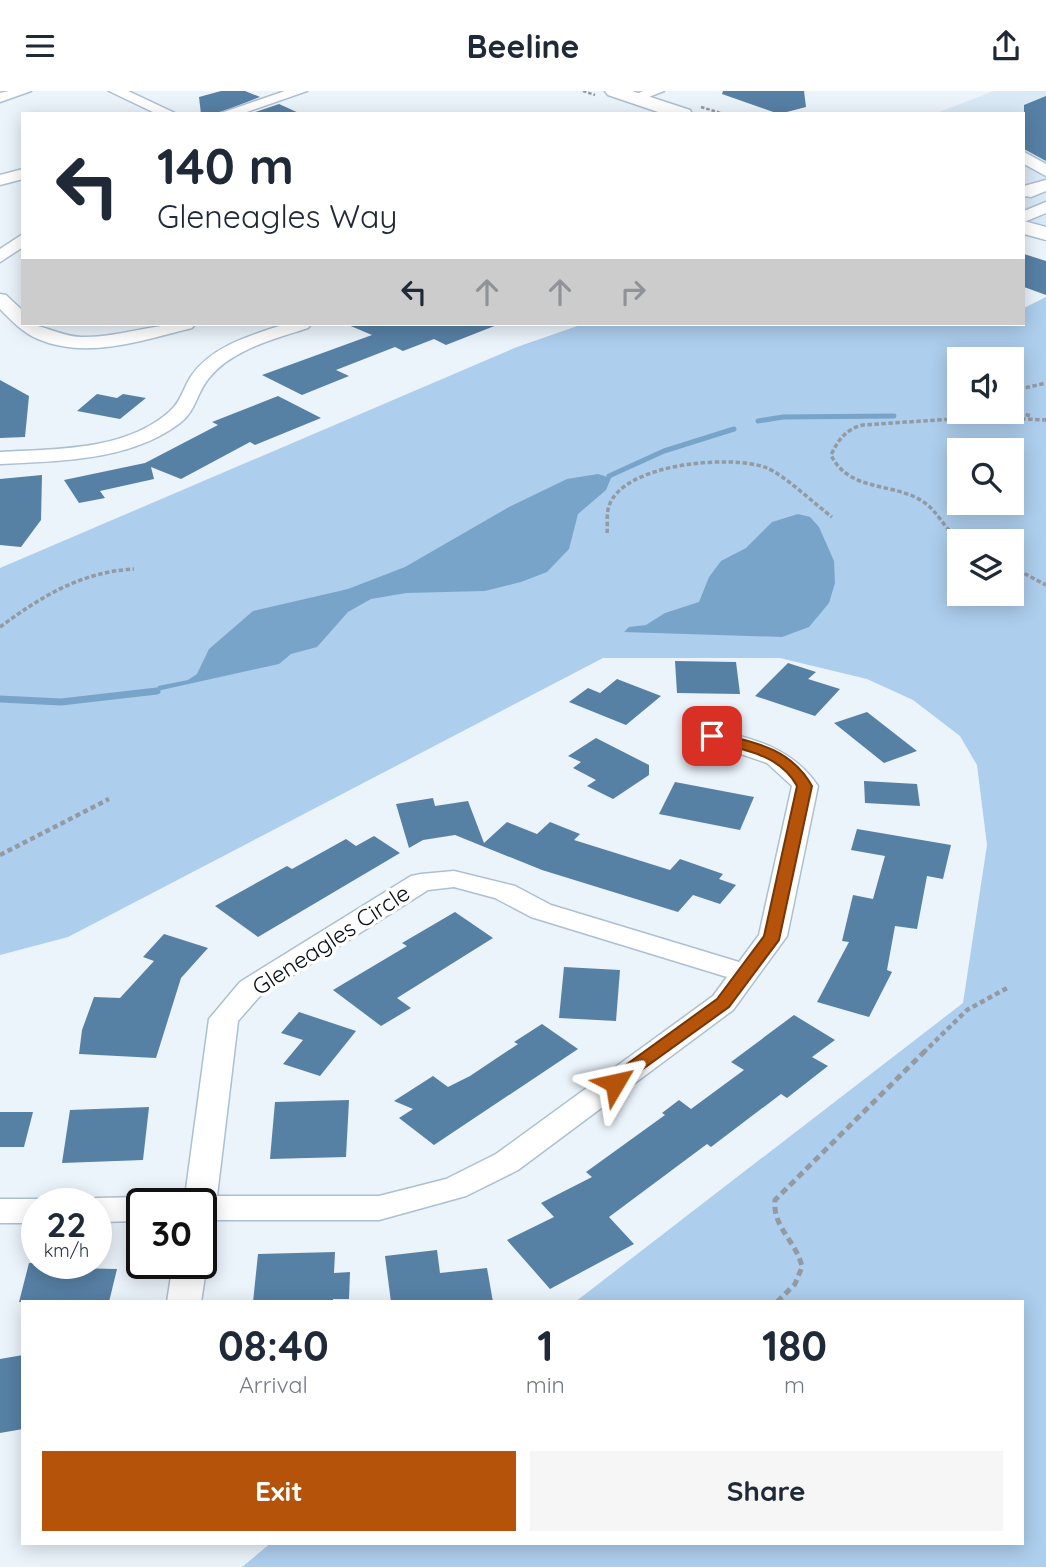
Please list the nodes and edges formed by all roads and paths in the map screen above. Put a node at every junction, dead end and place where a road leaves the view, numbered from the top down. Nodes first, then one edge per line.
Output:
1 (24, 91) edge
2 (116, 91) edge
3 (300, 91) edge
4 (614, 91) edge
5 (657, 91) edge
6 (0, 98) edge
7 (636, 98) junction
8 (165, 112) edge
9 (232, 112) edge
10 (676, 112) edge
11 (1025, 158) edge
12 (1046, 171) edge
13 (21, 174) edge
14 (1025, 176) edge
15 (0, 180) edge
16 (1046, 184) edge
17 (1025, 191) edge
18 (1046, 207) edge
19 (1025, 217) edge
20 (1025, 227) edge
21 (1046, 234) edge
22 (21, 241) edge
23 (0, 257) edge
24 (0, 299) edge
25 (21, 319) edge
26 (28, 326) edge
27 (177, 326) edge
28 (297, 326) edge
29 (1046, 383) edge
30 (1024, 388) edge
31 (1024, 415) edge
32 (1036, 419) junction
33 (1046, 420) edge
34 (0, 458) edge
35 (832, 517) dead end
36 (948, 529) edge
37 (607, 533) dead end
38 (134, 569) dead end
39 (1024, 573) edge
40 (1046, 585) edge
41 (0, 627) edge
42 (712, 736) dead end
43 (108, 799) dead end
44 (0, 855) edge
45 (745, 973) junction
46 (1009, 987) dead end
47 (202, 1188) edge
48 (217, 1206) edge
49 (0, 1211) edge
50 (21, 1211) edge
51 (188, 1279) edge
52 (184, 1300) edge
53 (779, 1300) edge

1 - 6 street
2 - 8 street
3 - 9 street
4 - 7 main road
5 - 7 street
7 - 10 main road
11 - 12 street
13 - 15 street
14 - 16 street
16 - 17 street
18 - 19 street
20 - 21 main road
22 - 23 street
24 - 25 street
26 - 27 street
28 - 34 street
29 - 30 path
31 - 32 path
32 - 33 path
32 - 36 path
35 - 37 path
38 - 41 path
39 - 40 path
42 - 45 street
43 - 44 path
45 - 47 street, Gleneagles Circle
45 - 48 street
46 - 53 path
49 - 50 street
51 - 52 street

